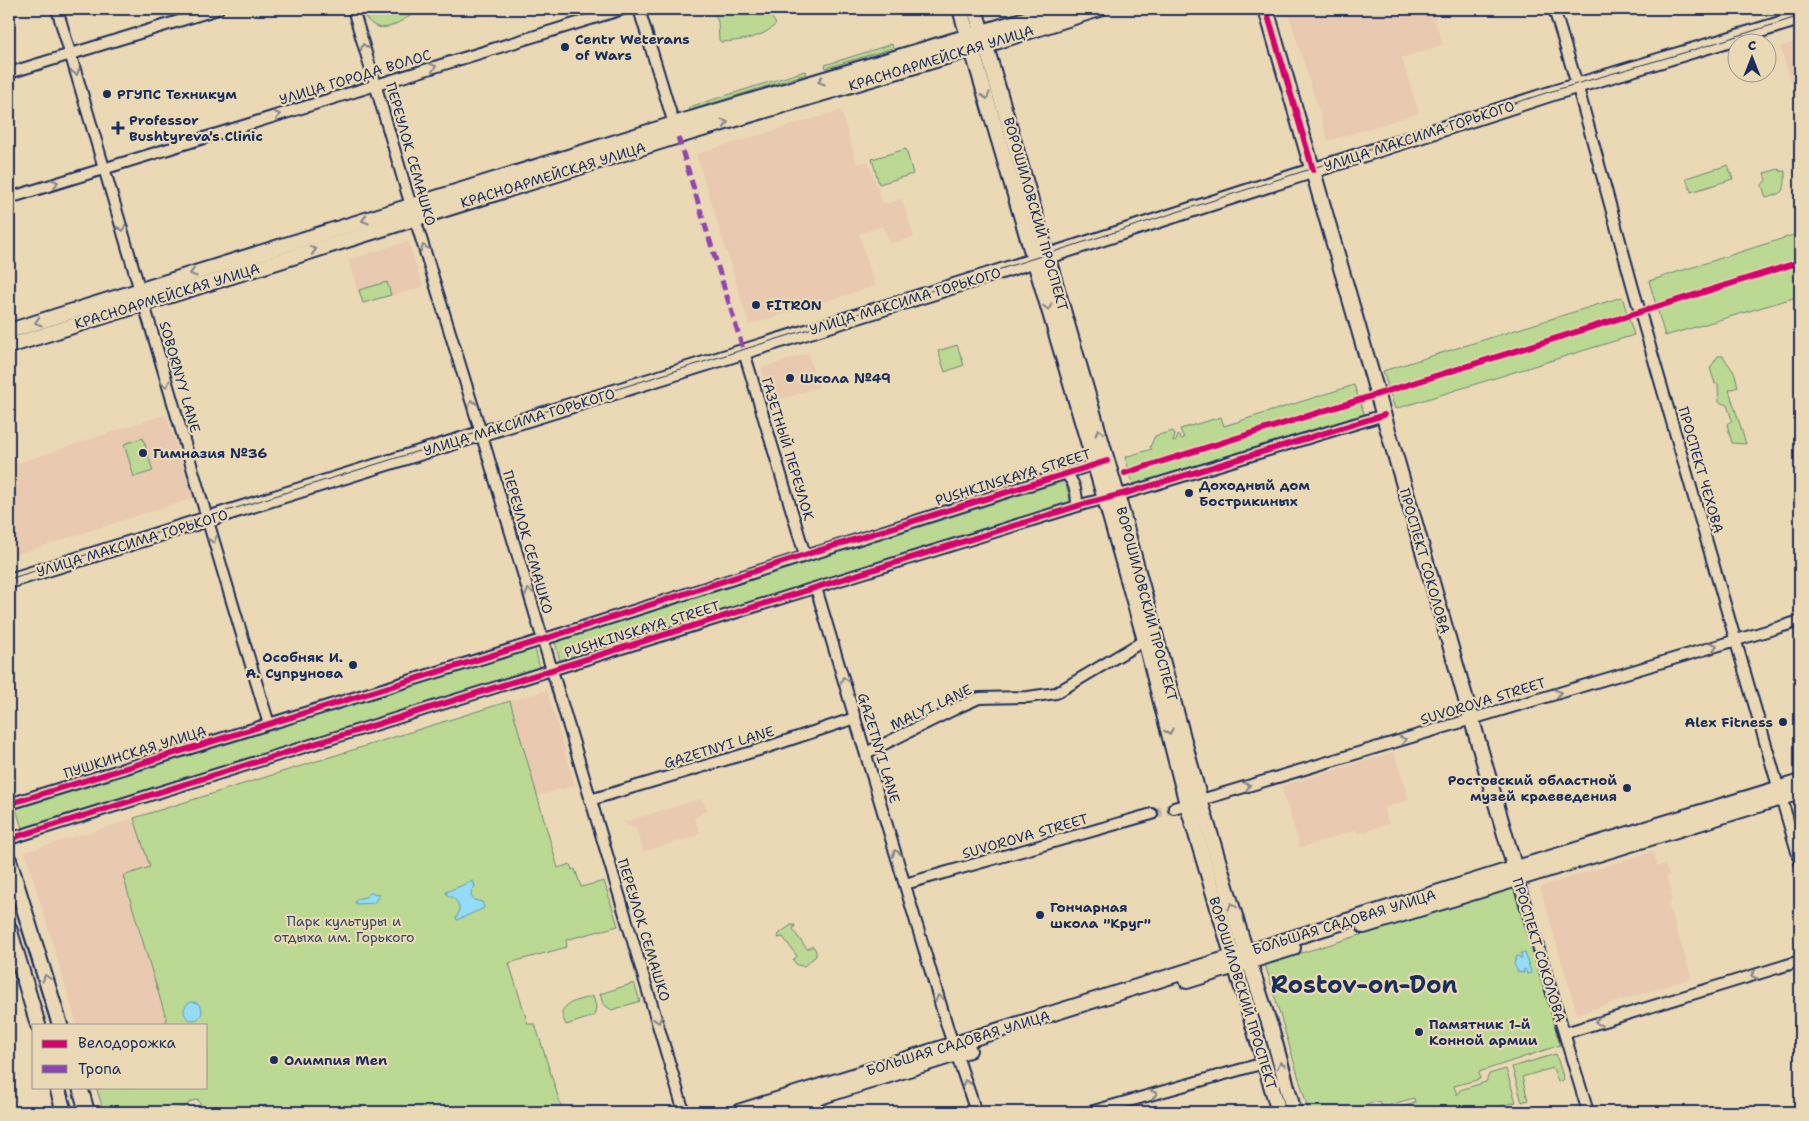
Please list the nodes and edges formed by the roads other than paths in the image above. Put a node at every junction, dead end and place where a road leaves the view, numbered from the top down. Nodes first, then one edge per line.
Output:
1 (57, 9) edge
2 (218, 9) edge
3 (353, 9) edge
4 (623, 9) edge
5 (639, 9) edge
6 (960, 9) edge
7 (974, 9) edge
8 (1059, 9) edge
9 (1099, 9) edge
10 (1266, 9) edge
11 (1554, 9) edge
12 (1800, 18) edge
13 (984, 39) junction
14 (970, 43) junction
15 (70, 54) junction
16 (9, 74) edge
17 (376, 85) junction
18 (1577, 86) junction
19 (674, 124) junction
20 (104, 168) junction
21 (1313, 170) junction
22 (9, 198) edge
23 (413, 212) junction
24 (1048, 256) junction
25 (1034, 261) junction
26 (142, 296) junction
27 (9, 331) edge
28 (9, 346) edge
29 (744, 352) junction
30 (1384, 416) junction
31 (482, 434) junction
32 (1101, 462) junction
33 (1065, 473) junction
34 (1111, 497) junction
35 (1077, 506) junction
36 (207, 519) junction
37 (805, 555) junction
38 (9, 581) edge
39 (816, 588) junction
40 (1800, 621) edge
41 (543, 639) junction
42 (1145, 640) junction
43 (1736, 640) junction
44 (552, 670) junction
45 (856, 718) junction
46 (1471, 719) junction
47 (269, 724) junction
48 (866, 753) junction
49 (1800, 782) edge
50 (1800, 792) edge
51 (1780, 793) junction
52 (590, 800) junction
53 (1194, 802) junction
54 (9, 804) edge
55 (1174, 808) tunnel mouth
56 (1152, 814) tunnel mouth
57 (9, 839) edge
58 (9, 860) edge
59 (1800, 862) edge
60 (1516, 873) junction
61 (905, 884) junction
62 (9, 928) edge
63 (1248, 957) junction
64 (1800, 961) edge
65 (1233, 962) junction
66 (38, 1024) edge
67 (60, 1024) edge
68 (1565, 1033) junction
69 (955, 1049) junction
70 (1264, 1063) junction
71 (57, 1088) edge
72 (80, 1088) edge
73 (64, 1112) edge
74 (87, 1112) edge
75 (684, 1112) edge
76 (738, 1112) edge
77 (772, 1112) edge
78 (976, 1112) edge
79 (1090, 1112) edge
80 (1279, 1112) edge
81 (1294, 1112) edge
82 (1588, 1112) edge

1 - 15 street, SOBORNYY LANE
2 - 15 street
17 -> 3 street, ПЕРЕУЛОК СЕМАШКО
17 -> 4 street, УЛИЦА ГОРОДА ВОЛОС
5 - 19 street
6 - 14 main road, ВОРОШИЛОВСКИЙ ПРОСПЕКТ
7 - 13 main road, ВОРОШИЛОВСКИЙ ПРОСПЕКТ
8 - 13 main road, КРАСНОАРМЕЙСКАЯ УЛИЦА
9 - 13 main road, КРАСНОАРМЕЙСКАЯ УЛИЦА
10 - 21 main road, ПРОСПЕКТ СОКОЛОВА
11 - 18 street, ПРОСПЕКТ ЧЕХОВА
12 - 18 main road, УЛИЦА МАКСИМА ГОРЬКОГО
13 - 14 main road, КРАСНОАРМЕЙСКАЯ УЛИЦА
13 - 24 main road, ВОРОШИЛОВСКИЙ ПРОСПЕКТ
14 -> 19 main road, КРАСНОАРМЕЙСКАЯ УЛИЦА
23 -> 14 main road, КРАСНОАРМЕЙСКАЯ УЛИЦА
14 -> 25 main road, ВОРОШИЛОВСКИЙ ПРОСПЕКТ
15 - 16 street
15 -> 20 street, SOBORNYY LANE
20 -> 17 street, УЛИЦА ГОРОДА ВОЛОС
17 - 23 street, ПЕРЕУЛОК СЕМАШКО
18 - 21 main road, УЛИЦА МАКСИМА ГОРЬКОГО
18 - 43 street, ПРОСПЕКТ ЧЕХОВА
19 - 23 main road, КРАСНОАРМЕЙСКАЯ УЛИЦА
22 -> 20 street, УЛИЦА ГОРОДА ВОЛОС
20 -> 26 street, SOBORNYY LANE
21 - 24 main road, УЛИЦА МАКСИМА ГОРЬКОГО
21 - 30 main road, ПРОСПЕКТ СОКОЛОВА
23 - 26 main road, КРАСНОАРМЕЙСКАЯ УЛИЦА
31 -> 23 street, ПЕРЕУЛОК СЕМАШКО
24 - 25 main road, УЛИЦА МАКСИМА ГОРЬКОГО
32 -> 24 main road, ВОРОШИЛОВСКИЙ ПРОСПЕКТ
25 - 29 main road, УЛИЦА МАКСИМА ГОРЬКОГО
25 -> 32 main road, ВОРОШИЛОВСКИЙ ПРОСПЕКТ
26 -> 27 main road, КРАСНОАРМЕЙСКАЯ УЛИЦА
26 - 28 main road, КРАСНОАРМЕЙСКАЯ УЛИЦА
26 -> 36 street, SOBORNYY LANE
29 - 31 main road, УЛИЦА МАКСИМА ГОРЬКОГО
29 - 37 street, ГАЗЕТНЫЙ ПЕРЕУЛОК
30 - 34 street
30 - 46 main road, ПРОСПЕКТ СОКОЛОВА
31 - 36 main road, УЛИЦА МАКСИМА ГОРЬКОГО
41 -> 31 street, ПЕРЕУЛОК СЕМАШКО
32 - 33 street, PUSHKINSKAYA STREET
32 - 34 main road, ВОРОШИЛОВСКИЙ ПРОСПЕКТ
33 - 35 street
33 - 37 street, PUSHKINSKAYA STREET
34 - 35 street, PUSHKINSKAYA STREET
34 - 42 main road, ВОРОШИЛОВСКИЙ ПРОСПЕКТ
34 - 53 main road, ВОРОШИЛОВСКИЙ ПРОСПЕКТ
35 - 39 street, PUSHKINSKAYA STREET
36 - 38 main road, УЛИЦА МАКСИМА ГОРЬКОГО
36 -> 47 street, SOBORNYY LANE
37 - 41 street, PUSHKINSKAYA STREET
39 - 44 street, PUSHKINSKAYA STREET
45 -> 39 street, GAZETNYI LANE
40 - 43 street, SUVOROVA STREET
41 - 44 street, ПЕРЕУЛОК СЕМАШКО
41 - 47 street, PUSHKINSKAYA STREET
42 - 48 street, MALYI LANE
42 -> 53 main road, ВОРОШИЛОВСКИЙ ПРОСПЕКТ
46 -> 43 street, SUVOROVA STREET
43 - 51 street, ПРОСПЕКТ ЧЕХОВА
44 - 52 street, ПЕРЕУЛОК СЕМАШКО
44 - 57 street, PUSHKINSKAYA STREET
45 - 48 street, GAZETNYI LANE
45 - 52 street, GAZETNYI LANE
53 -> 46 street, SUVOROVA STREET
46 - 60 main road, ПРОСПЕКТ СОКОЛОВА
47 - 54 street, ПУШКИНСКАЯ УЛИЦА
61 -> 48 street, GAZETNYI LANE
49 - 51 main road
50 - 51 main road
51 - 59 street, ПРОСПЕКТ ЧЕХОВА
51 - 60 main road, БОЛЬШАЯ САДОВАЯ УЛИЦА
52 -> 75 street, ПЕРЕУЛОК СЕМАШКО
53 - 55 street, SUVOROVA STREET
63 -> 53 main road, ВОРОШИЛОВСКИЙ ПРОСПЕКТ
53 - 65 main road, ВОРОШИЛОВСКИЙ ПРОСПЕКТ
56 - 61 street, SUVOROVA STREET
67 -> 58 main road
60 - 63 main road, БОЛЬШАЯ САДОВАЯ УЛИЦА
60 - 68 street, ПРОСПЕКТ СОКОЛОВА
69 -> 61 street
62 - 66 main road
63 - 65 main road, БОЛЬШАЯ САДОВАЯ УЛИЦА
81 -> 63 main road, ВОРОШИЛОВСКИЙ ПРОСПЕКТ
64 -> 68 street
65 - 69 main road, БОЛЬШАЯ САДОВАЯ УЛИЦА
65 - 70 main road, ВОРОШИЛОВСКИЙ ПРОСПЕКТ
68 - 82 street, ПРОСПЕКТ СОКОЛОВА
69 - 76 main road, БОЛЬШАЯ САДОВАЯ УЛИЦА
69 - 77 main road, БОЛЬШАЯ САДОВАЯ УЛИЦА
78 -> 69 street
79 -> 70 street
70 - 80 main road, ВОРОШИЛОВСКИЙ ПРОСПЕКТ
71 - 73 main road
72 - 74 main road

